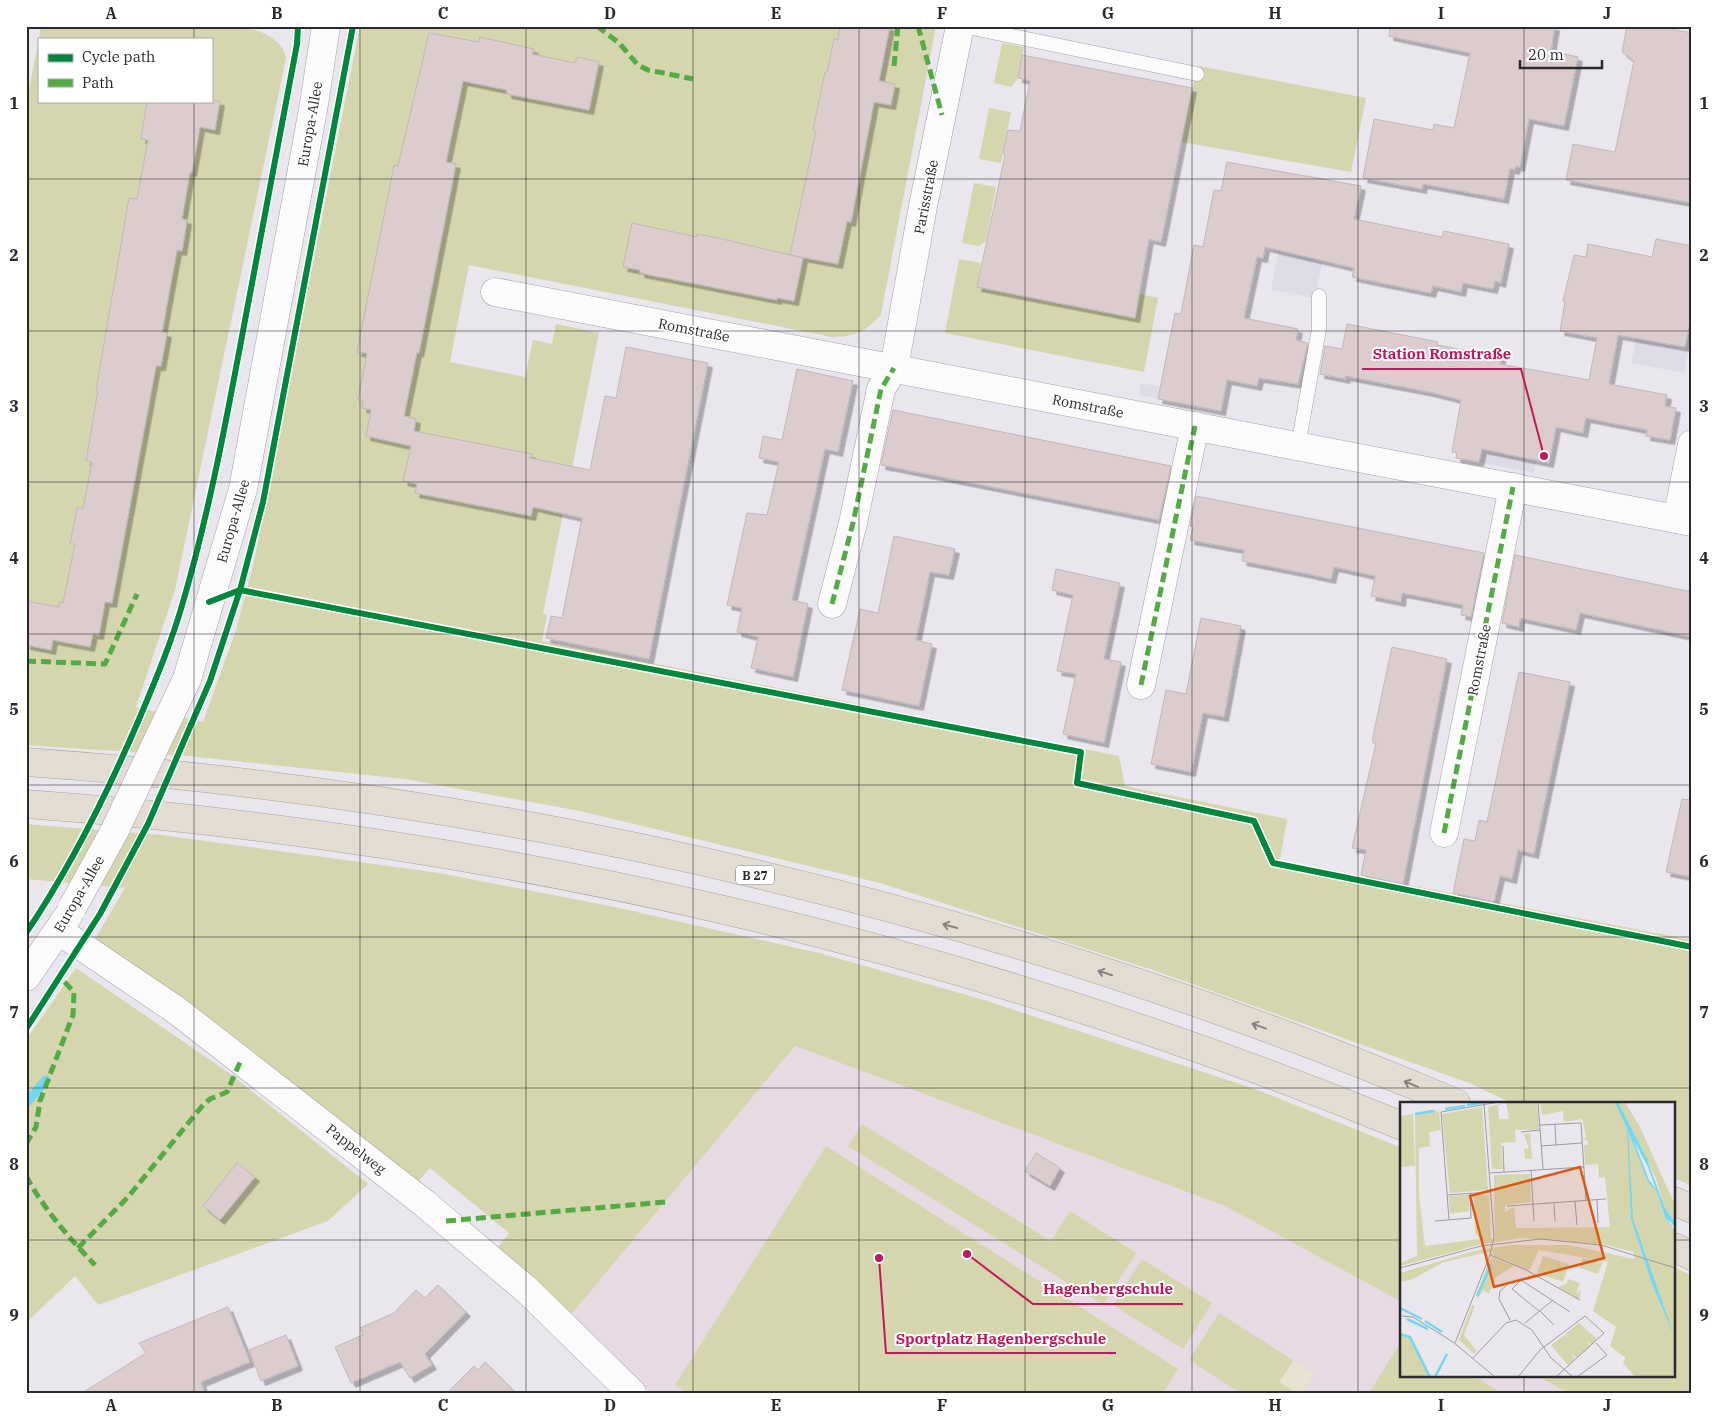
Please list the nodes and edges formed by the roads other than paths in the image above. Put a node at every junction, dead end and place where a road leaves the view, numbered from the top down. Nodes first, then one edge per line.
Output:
1 (326, 26) edge
2 (961, 26) edge
3 (1197, 74) dead end
4 (495, 292) dead end
5 (1319, 296) dead end
6 (894, 368) junction
7 (1195, 426) junction
8 (1692, 444) edge
9 (1298, 446) junction
10 (1513, 487) junction
11 (1685, 520) edge
12 (832, 604) dead end
13 (1141, 685) dead end
14 (26, 762) edge
15 (26, 804) edge
16 (1444, 833) dead end
17 (59, 932) junction
18 (26, 977) edge
19 (1453, 1102) edge
20 (1400, 1125) edge
21 (1676, 1201) edge
22 (1692, 1209) edge
23 (1676, 1249) edge
24 (1692, 1256) edge
25 (632, 1393) edge

1 - 17 street, Europa-Allee, bridge
2 - 3 lane
2 - 6 street, Parisstraße
4 - 6 street, Romstraße
5 - 9 lane
6 - 7 street, Romstraße
6 - 12 street
7 - 9 street, Romstraße
7 - 13 street
8 - 11 street
9 - 10 street, Romstraße
10 - 11 street, Romstraße
10 - 16 street, Romstraße
19 -> 14 highway, B 27
15 - 20 highway
17 - 18 street, Europa-Allee
17 - 25 street, Pappelweg
21 - 22 highway
23 - 24 highway

